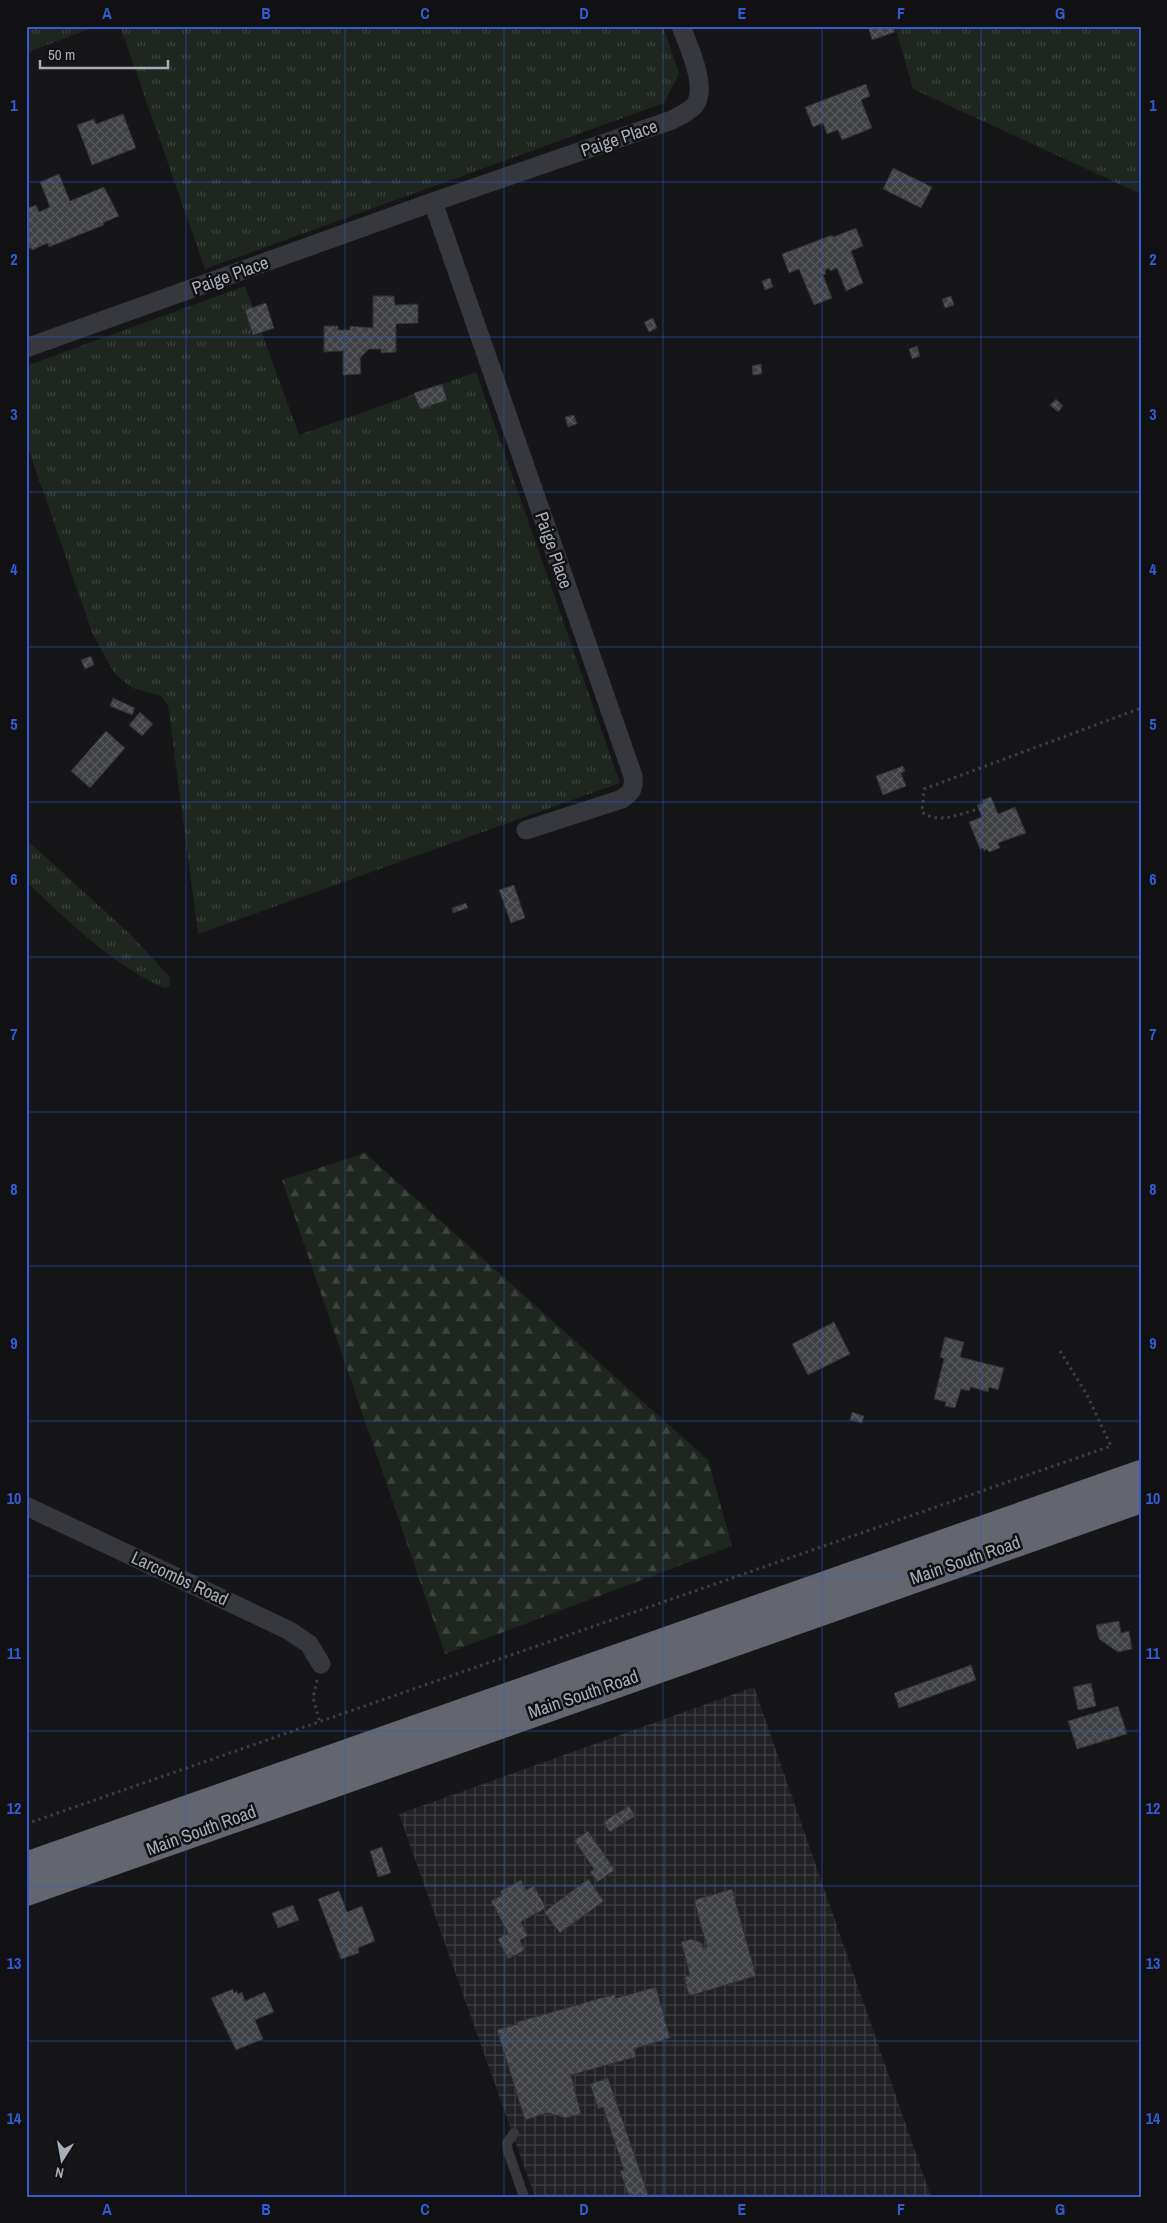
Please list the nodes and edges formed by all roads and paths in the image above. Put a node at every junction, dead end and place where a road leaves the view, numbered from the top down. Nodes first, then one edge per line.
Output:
1 (681, 26) edge
2 (434, 202) junction
3 (26, 348) edge
4 (1141, 708) edge
5 (975, 810) dead end
6 (526, 830) dead end
7 (1060, 1350) dead end
8 (1141, 1474) edge
9 (1141, 1499) edge
10 (26, 1506) edge
11 (320, 1664) joint
12 (320, 1723) junction
13 (26, 1824) edge
14 (26, 1866) edge
15 (26, 1892) edge
16 (514, 2133) dead end
17 (524, 2197) edge

1 - 2 street, Paige Place
2 - 3 street, Paige Place
2 - 6 street, Paige Place
4 - 5 path
7 - 12 path
8 - 14 highway, Main South Road
9 - 15 highway, Main South Road
10 - 11 street, Larcombs Road
11 - 12 path
12 - 13 path
16 - 17 lane

